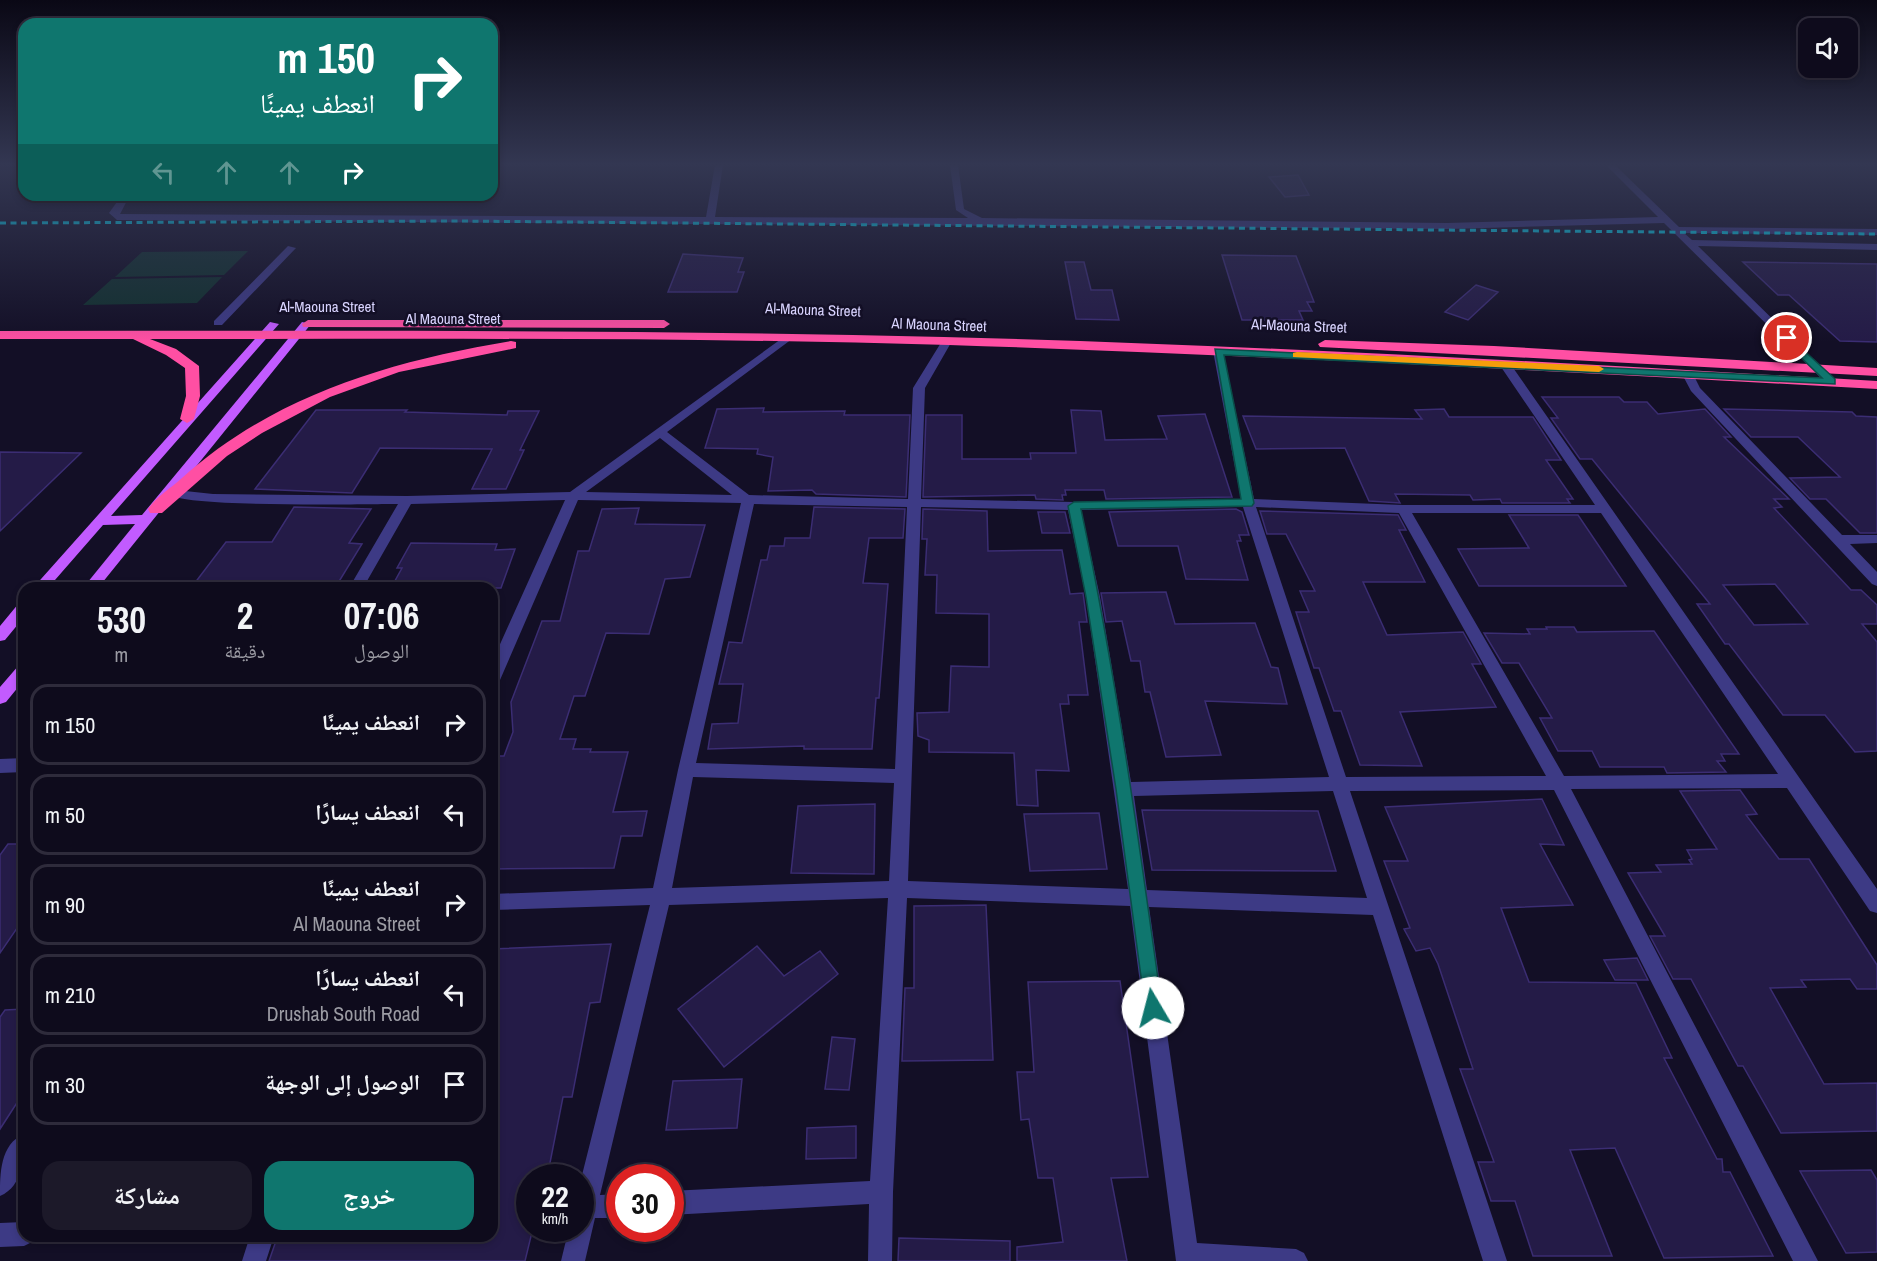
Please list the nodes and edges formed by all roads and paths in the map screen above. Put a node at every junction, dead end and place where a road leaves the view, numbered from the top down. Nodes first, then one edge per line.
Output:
1 (1246, 224) edge
2 (1493, 224) edge
3 (1669, 224) edge
4 (1676, 230) junction
5 (1877, 232) edge
6 (1690, 243) junction
7 (1877, 247) edge
8 (291, 248) dead end
9 (0, 323) edge
10 (218, 323) junction
11 (274, 324) junction
12 (306, 324) junction
13 (0, 335) edge
14 (126, 335) junction
15 (573, 335) junction
16 (262, 336) junction
17 (296, 336) junction
18 (788, 337) junction
19 (947, 341) junction
20 (1218, 351) junction
21 (1505, 364) junction
22 (1819, 368) junction
23 (1877, 372) edge
24 (1688, 374) junction
25 (1831, 382) junction
26 (1877, 385) edge
27 (187, 419) junction
28 (660, 432) junction
29 (176, 494) junction
30 (573, 496) junction
31 (407, 500) junction
32 (748, 501) junction
33 (913, 502) junction
34 (1248, 503) junction
35 (1074, 506) junction
36 (1404, 509) junction
37 (1607, 509) junction
38 (152, 514) junction
39 (98, 521) junction
40 (1877, 539) edge
41 (1838, 540) junction
42 (1877, 581) edge
43 (45, 582) edge
44 (95, 582) edge
45 (359, 582) edge
46 (18, 614) edge
47 (0, 636) edge
48 (498, 666) edge
49 (18, 676) edge
50 (0, 698) edge
51 (18, 765) edge
52 (0, 766) edge
53 (686, 770) junction
54 (902, 776) junction
55 (1792, 781) junction
56 (1559, 783) junction
57 (1340, 784) junction
58 (1124, 789) junction
59 (898, 890) junction
60 (1137, 896) junction
61 (661, 897) junction
62 (498, 902) edge
63 (1877, 905) edge
64 (1381, 907) junction
65 (18, 1155) edge
66 (594, 1182) edge
67 (0, 1185) edge
68 (881, 1192) junction
69 (684, 1202) edge
70 (18, 1234) edge
71 (0, 1235) edge
72 (260, 1242) edge
73 (578, 1242) edge
74 (1188, 1258) edge
75 (254, 1261) edge
76 (573, 1261) edge
77 (880, 1261) edge
78 (1296, 1261) edge
79 (1495, 1261) edge
80 (1806, 1261) edge

1 - 2 street
3 - 4 street
4 - 5 street
4 - 6 street
6 - 7 street
6 - 22 street
8 - 10 street
9 - 10 highway, Al-Maouna Street
10 - 11 highway, Al-Maouna Street
11 - 12 highway, Al-Maouna Street
11 - 16 main road
12 - 17 main road
12 - 22 highway, Al-Maouna Street
13 - 14 highway, Al Maouna Street
14 - 16 highway, Al Maouna Street
14 - 27 highway
15 - 17 highway, Al Maouna Street
15 - 18 highway, Al Maouna Street
15 - 29 highway
16 - 17 highway, Al Maouna Street
16 - 27 main road
17 - 38 main road
18 - 19 highway, Al Maouna Street
18 - 28 street
19 - 20 highway, Al Maouna Street
19 - 33 street
20 - 21 highway, Al Maouna Street
20 - 34 street
21 - 24 highway, Al Maouna Street
21 - 37 street
22 - 23 highway, Al-Maouna Street
22 - 25 street
24 - 25 highway, Al Maouna Street
24 - 41 street
25 - 26 highway, Al Maouna Street
27 - 39 main road
28 - 30 street
28 - 32 street
29 - 31 street
29 - 38 highway
30 - 31 street
30 - 32 street
30 - 48 street
31 - 45 street
32 - 33 street
32 - 53 street
33 - 35 street
33 - 54 street
34 - 35 street
34 - 36 street
34 - 57 street
35 - 58 street
36 - 37 street
36 - 56 street
37 - 55 street
38 - 39 main road
38 - 44 main road
39 - 43 main road
40 - 41 street
41 - 42 street
46 - 47 main road
49 - 50 main road
51 - 52 street
53 - 54 street
53 - 61 street
54 - 59 street
55 - 56 street
55 - 63 street
56 - 57 street
56 - 80 street
57 - 58 street
57 - 64 street
58 - 60 street
59 - 60 street
59 - 61 street
59 - 68 street
60 - 64 street
60 - 74 street
61 - 62 street
61 - 66 street
64 - 79 street
65 - 67 street
68 - 69 street
68 - 77 street
70 - 71 street
72 - 75 street
73 - 76 street
74 - 78 street

